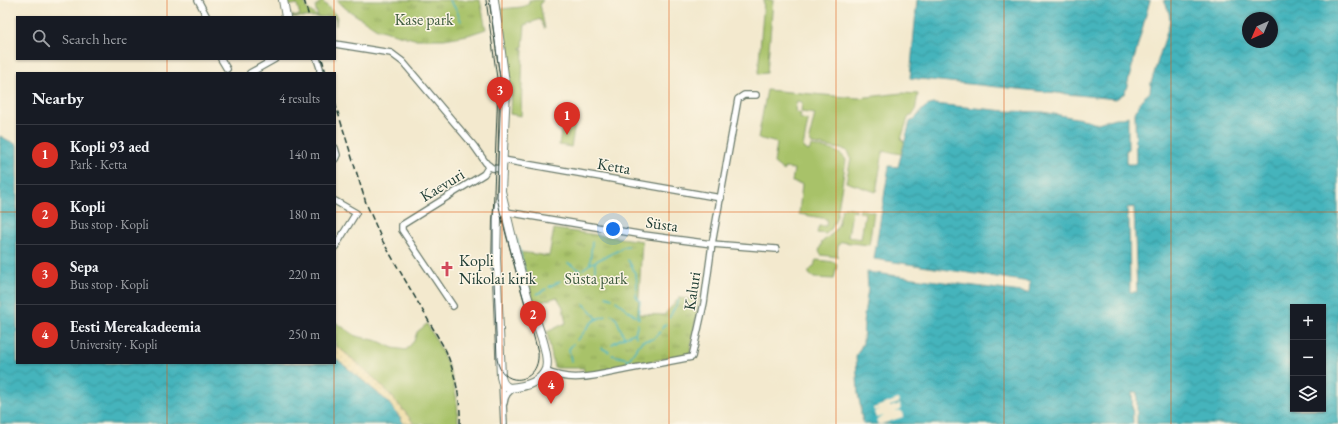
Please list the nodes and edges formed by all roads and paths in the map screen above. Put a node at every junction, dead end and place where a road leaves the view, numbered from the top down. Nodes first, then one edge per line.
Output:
1 (198, 0) edge
2 (283, 0) edge
3 (494, 0) edge
4 (206, 16) edge
5 (286, 16) edge
6 (336, 44) edge
7 (222, 60) edge
8 (273, 60) edge
9 (317, 60) edge
10 (227, 70) dead end
11 (252, 72) edge
12 (320, 72) edge
13 (756, 95) dead end
14 (502, 160) junction
15 (490, 166) junction
16 (502, 168) junction
17 (721, 198) junction
18 (336, 202) edge
19 (502, 211) junction
20 (712, 244) junction
21 (336, 246) edge
22 (776, 249) dead end
23 (453, 306) dead end
24 (545, 371) junction
25 (502, 382) junction
26 (514, 388) junction
27 (503, 413) junction
28 (504, 424) edge

1 - 4 street
2 - 5 street
3 - 14 street
6 - 15 street
7 - 10 street
8 - 11 street
9 - 12 street
13 - 17 street, Kaluri
14 - 16 street
14 - 17 street, Ketta
15 - 16 street
15 - 23 street, Kaevuri
16 - 19 street
17 - 20 street, Kaluri
18 - 21 street
19 - 20 street, Süsta
19 - 24 street
19 - 25 street
20 - 22 street, Süsta
20 - 24 street, Kaluri
24 - 26 street
25 - 26 street
25 - 27 street
26 - 27 street
27 - 28 street

